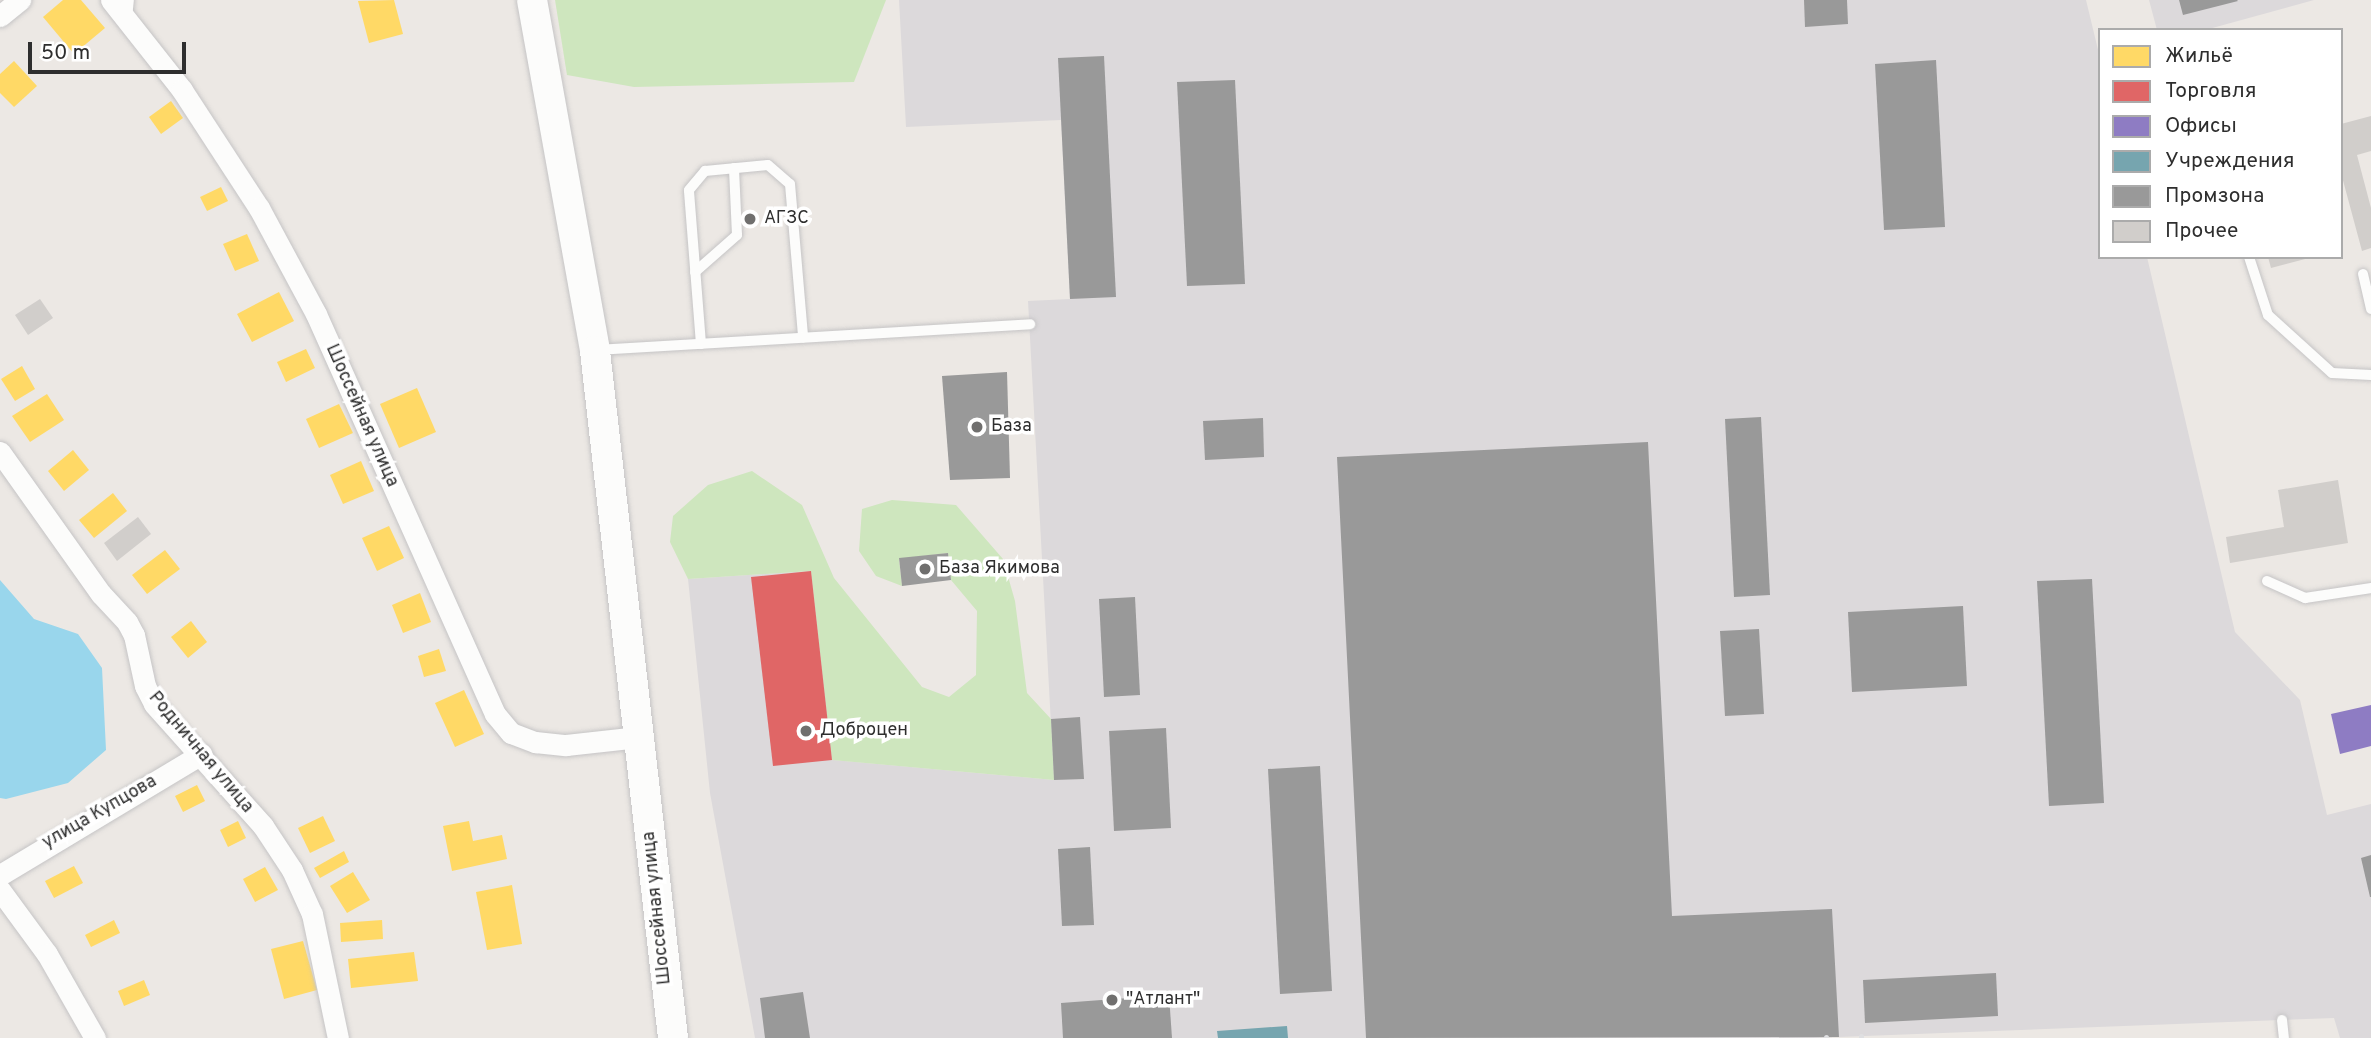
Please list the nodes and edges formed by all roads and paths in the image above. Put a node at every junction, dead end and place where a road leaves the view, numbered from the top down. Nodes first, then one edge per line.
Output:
1 (20, 0) edge
2 (111, 0) edge
3 (532, 0) edge
4 (128, 9) edge
5 (0, 16) edge
6 (734, 168) junction
7 (2250, 259) edge
8 (695, 272) junction
9 (2363, 274) dead end
10 (2371, 309) edge
11 (1030, 324) dead end
12 (803, 337) junction
13 (701, 344) junction
14 (595, 351) junction
15 (2371, 374) edge
16 (0, 452) edge
17 (2267, 581) dead end
18 (2371, 588) edge
19 (639, 737) junction
20 (201, 754) junction
21 (0, 876) edge
22 (0, 890) edge
23 (2282, 1020) dead end
24 (95, 1038) edge
25 (338, 1038) edge
26 (673, 1038) edge
27 (2284, 1038) edge

1 - 5 street
2 - 4 street, Шоссейная улица
3 - 14 street, Шоссейная улица
4 - 19 street, Шоссейная улица
6 - 8 lane
6 - 8 lane
6 - 12 lane
7 - 15 lane
8 - 13 lane
9 - 10 lane
11 - 12 lane
12 - 13 lane
13 - 14 lane
14 - 19 street, Шоссейная улица
16 - 20 street, Родничная улица
17 - 18 lane
19 - 26 street, Шоссейная улица
20 - 21 street, улица Купцова
20 - 25 street, Родничная улица
22 - 24 street
23 - 27 lane

